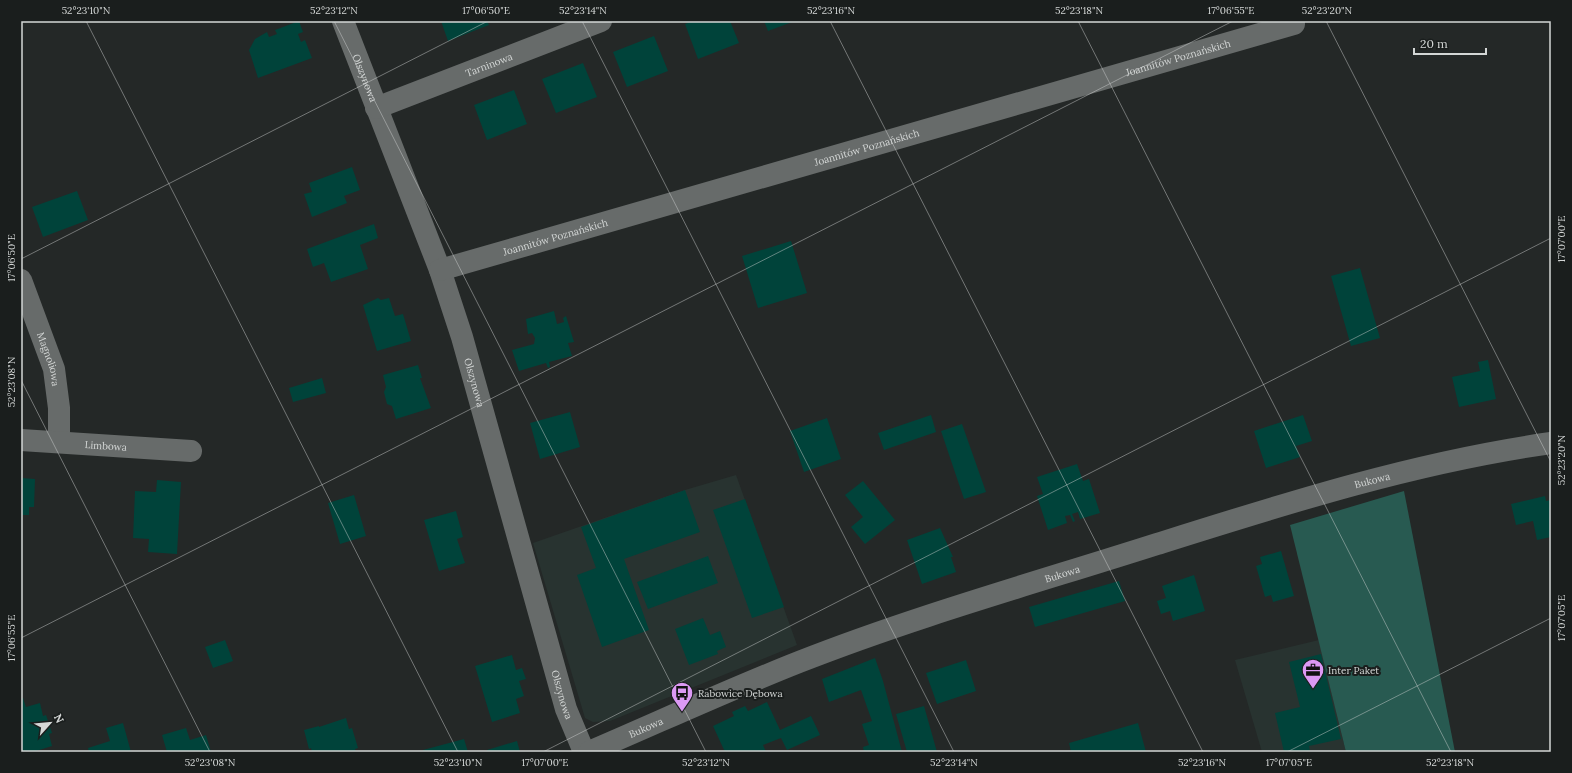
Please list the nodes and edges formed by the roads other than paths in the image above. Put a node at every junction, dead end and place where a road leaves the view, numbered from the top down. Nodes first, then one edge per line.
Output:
1 (343, 21) edge
2 (601, 21) edge
3 (1293, 23) edge
4 (376, 108) junction
5 (440, 270) junction
6 (21, 280) edge
7 (21, 440) edge
8 (59, 442) junction
9 (1551, 443) edge
10 (191, 451) dead end
11 (584, 752) edge
12 (588, 752) edge

1 - 4 street, Olszynowa
2 - 4 street, Tarninowa
3 - 5 street, Joannitów Poznańskich
4 - 5 street, Olszynowa
5 - 11 street, Olszynowa
6 - 8 street, Magnoliowa
7 - 8 street, Limbowa
8 - 10 street, Limbowa
9 - 12 street, Bukowa

